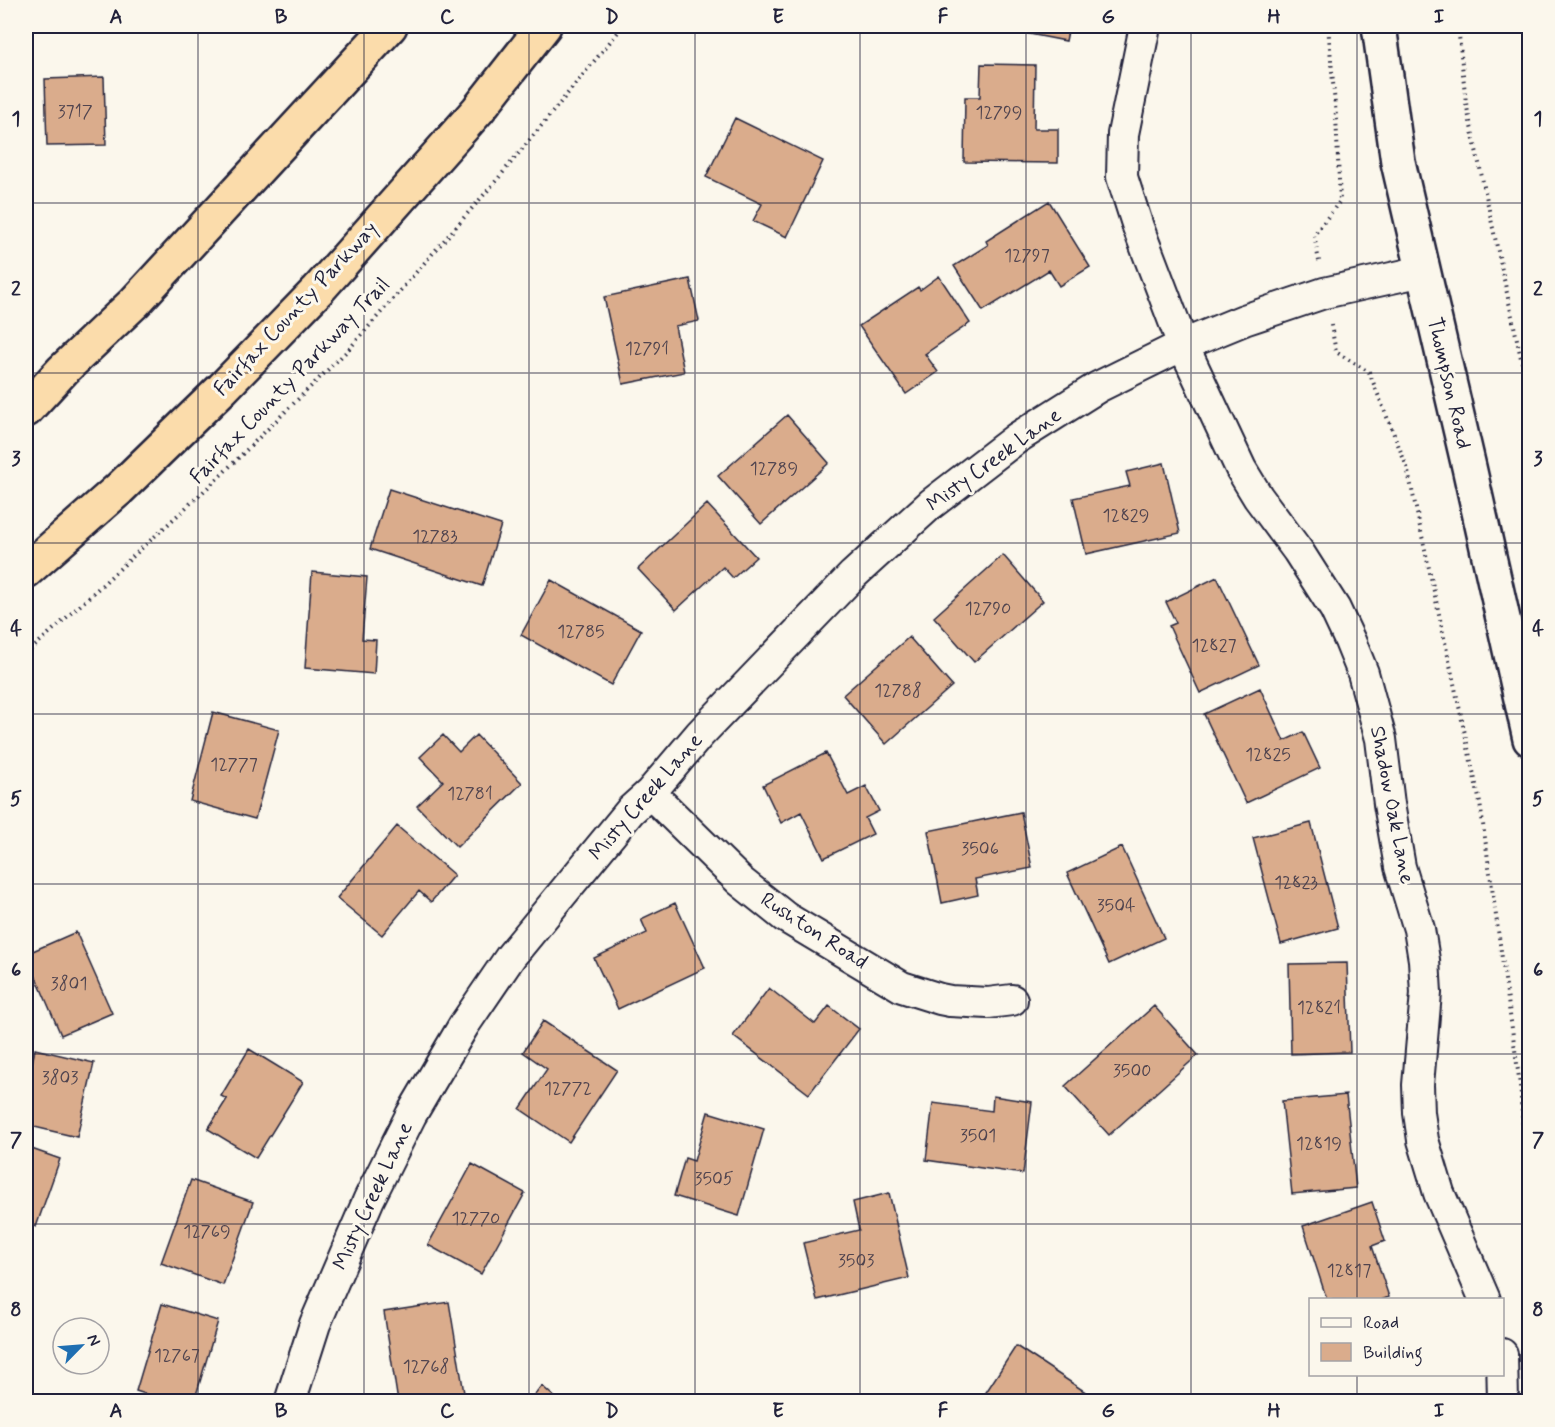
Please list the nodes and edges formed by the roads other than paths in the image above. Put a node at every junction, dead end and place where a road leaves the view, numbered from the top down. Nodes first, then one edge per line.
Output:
1 (390, 26) edge
2 (544, 26) edge
3 (1145, 26) edge
4 (1379, 26) edge
5 (1423, 271) junction
6 (1183, 345) junction
7 (26, 410) edge
8 (26, 572) edge
9 (1530, 739) edge
10 (650, 793) junction
11 (1012, 1000) dead end
12 (1485, 1298) edge
13 (1503, 1376) edge
14 (290, 1401) edge
15 (1503, 1401) edge

1 - 7 highway
2 - 8 highway, Fairfax County Parkway
3 - 6 street
4 - 5 street, Thompson Road
5 - 6 street, Misty Creek Lane
5 - 9 street, Thompson Road
6 - 10 street, Misty Creek Lane
6 - 12 street, Shadow Oak Lane
10 - 11 street, Rushton Road
10 - 14 street, Misty Creek Lane
13 - 15 street

